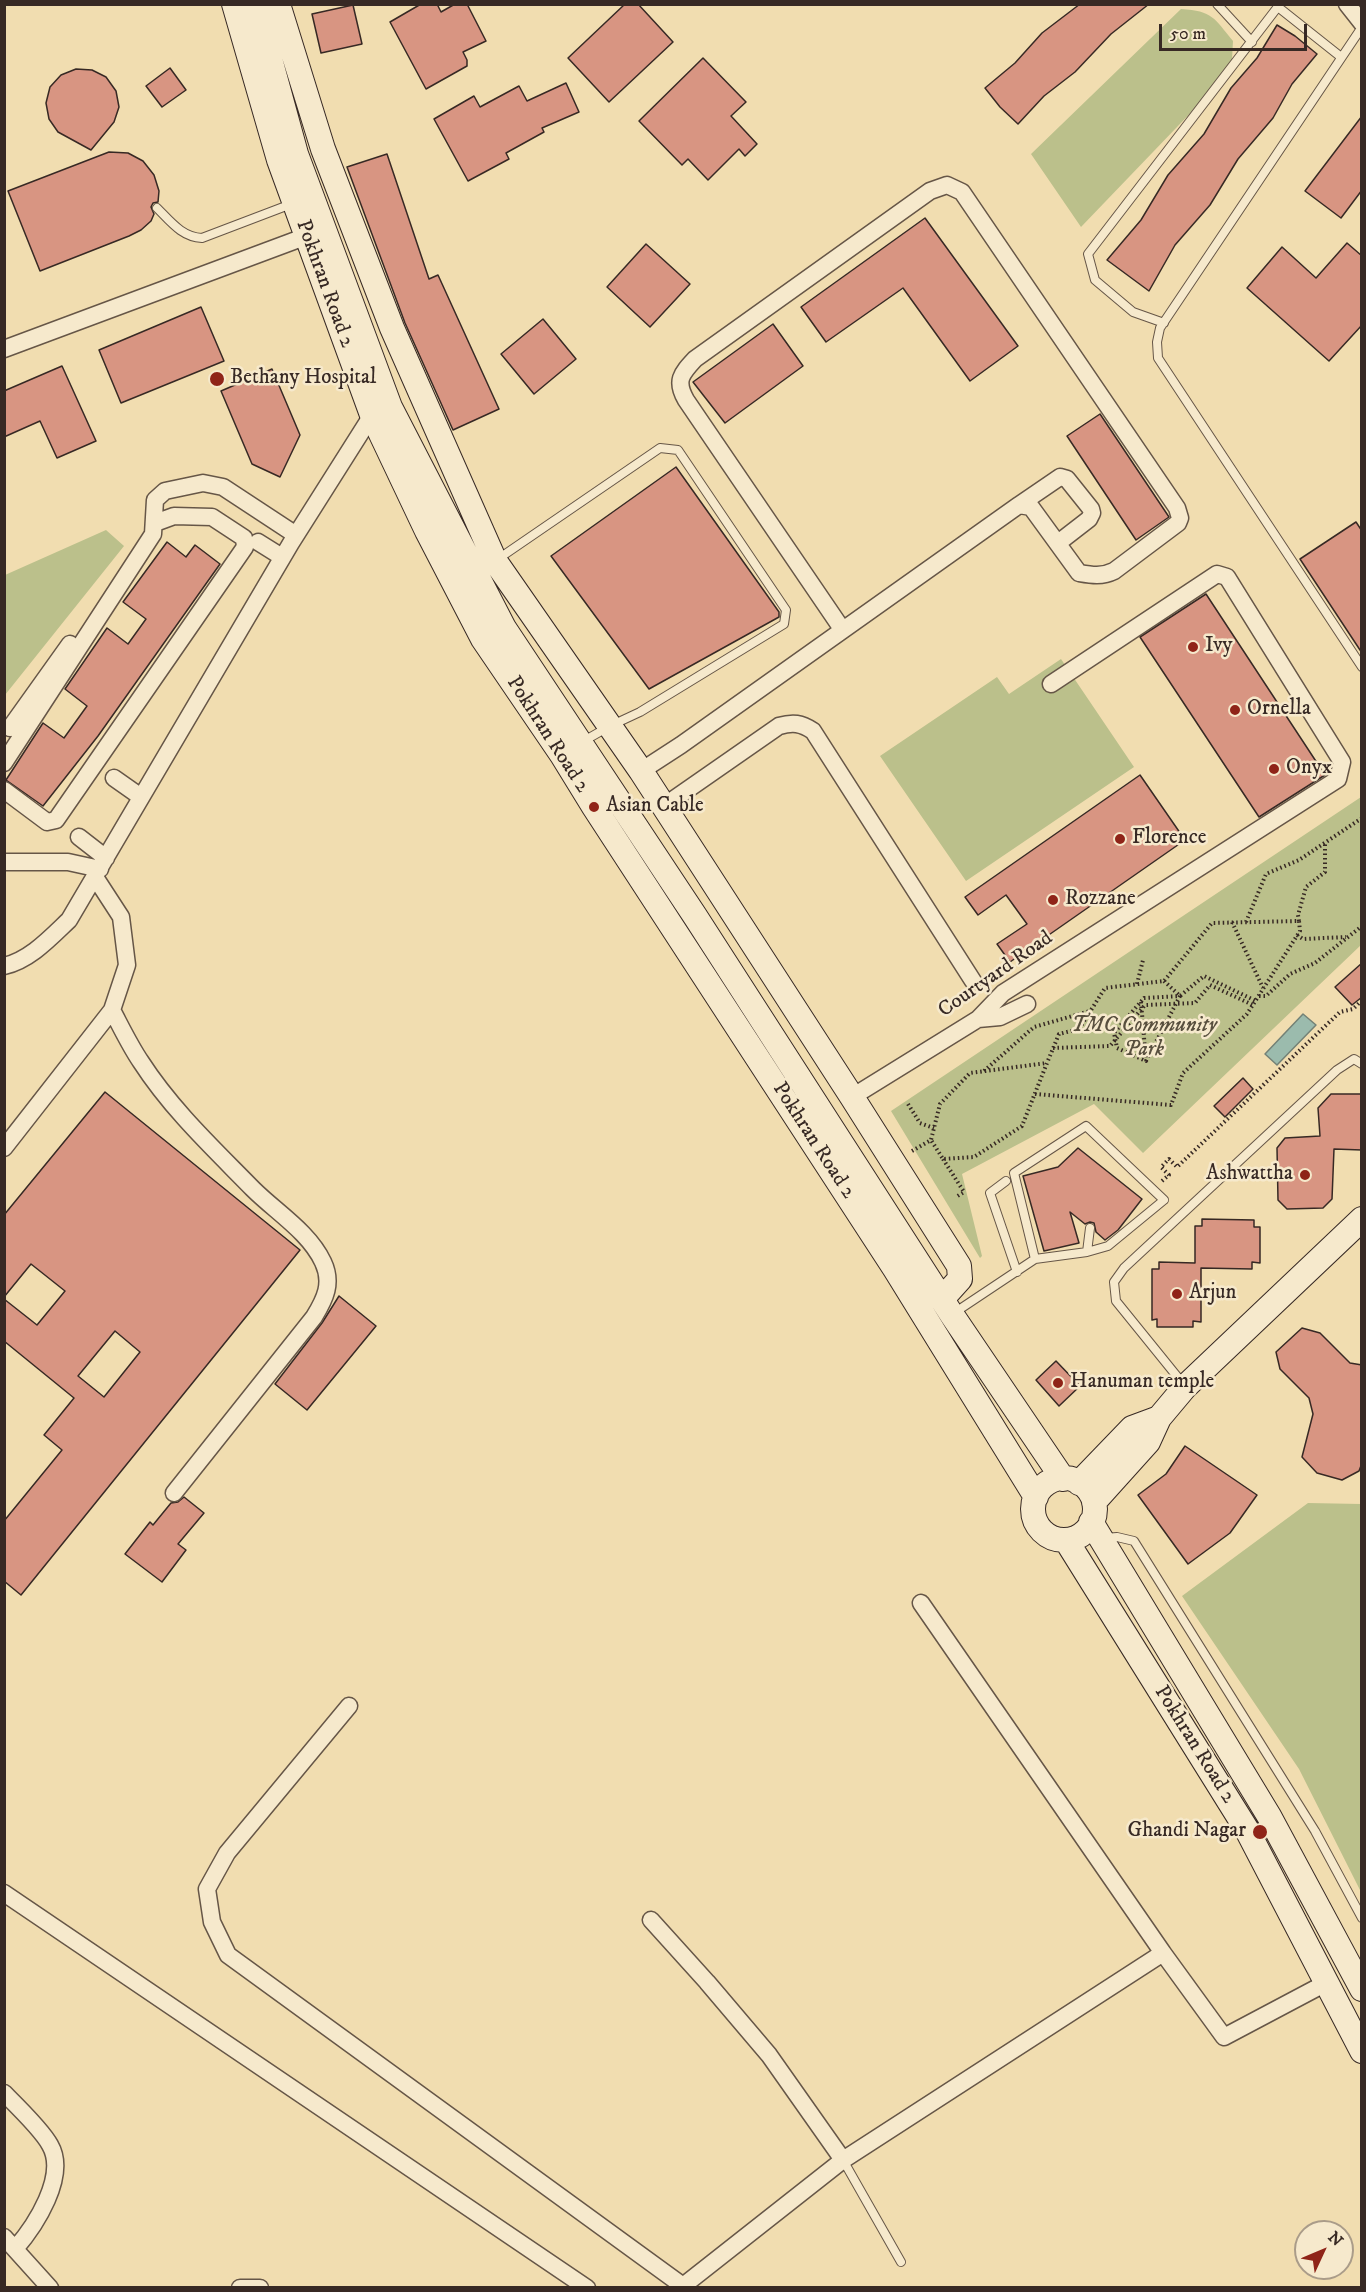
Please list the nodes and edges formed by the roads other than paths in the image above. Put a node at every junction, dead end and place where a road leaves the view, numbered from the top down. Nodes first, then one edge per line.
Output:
1 (234, 4) edge
2 (255, 4) edge
3 (278, 4) edge
4 (1217, 4) edge
5 (1347, 4) edge
6 (1279, 6) edge
7 (1362, 25) edge
8 (1252, 42) junction
9 (1341, 57) junction
10 (295, 203) junction
11 (157, 208) dead end
12 (306, 236) junction
13 (1164, 323) junction
14 (4, 350) edge
15 (381, 411) junction
16 (1019, 505) junction
17 (155, 523) junction
18 (258, 542) dead end
19 (1058, 543) junction
20 (290, 545) junction
21 (495, 561) junction
22 (842, 629) junction
23 (1362, 667) edge
24 (1051, 684) dead end
25 (610, 726) junction
26 (10, 738) edge
27 (571, 749) junction
28 (4, 763) edge
29 (641, 771) junction
30 (114, 778) dead end
31 (4, 790) edge
32 (141, 798) junction
33 (664, 806) junction
34 (79, 837) dead end
35 (4, 862) edge
36 (100, 868) junction
37 (4, 966) edge
38 (973, 981) dead end
39 (1027, 1004) dead end
40 (112, 1010) junction
41 (978, 1019) junction
42 (1362, 1064) edge
43 (852, 1097) junction
44 (4, 1148) edge
45 (1006, 1181) dead end
46 (1362, 1219) edge
47 (1090, 1228) dead end
48 (1087, 1251) junction
49 (1035, 1258) junction
50 (1017, 1272) junction
51 (947, 1307) junction
52 (1185, 1387) junction
53 (174, 1493) dead end
54 (1036, 1497) junction
55 (1086, 1505) junction
56 (1066, 1540) junction
57 (921, 1603) dead end
58 (349, 1706) dead end
59 (4, 1893) edge
60 (1319, 1911) junction
61 (1362, 1918) edge
62 (651, 1920) dead end
63 (1296, 1923) junction
64 (1163, 1953) junction
65 (1326, 1983) junction
66 (1362, 1989) edge
67 (1362, 2051) edge
68 (4, 2093) edge
69 (843, 2160) junction
70 (10, 2243) edge
71 (901, 2262) dead end
72 (50, 2288) edge
73 (240, 2288) edge
74 (260, 2288) edge
75 (586, 2288) edge

1 - 10 main road, Pokhran Road 2
2 - 15 main road, Pokhran Road 2
3 - 21 main road
4 - 8 lane
5 - 7 street
6 - 8 lane
6 - 9 lane
7 - 9 lane
8 - 13 lane
9 - 13 lane
10 - 11 lane
10 - 12 main road, Pokhran Road 2
12 - 14 street
12 - 15 main road, Pokhran Road 2
13 - 23 lane
15 - 20 street
15 - 27 main road, Pokhran Road 2
16 - 19 street
16 - 19 street
16 - 22 street
17 - 20 street
17 - 26 street
17 - 31 street
18 - 20 street
19 - 22 street
20 - 32 street
21 - 25 main road
21 - 25 lane
22 - 29 street
24 - 41 street, Courtyard Road
25 - 27 lane
25 - 29 main road
26 - 28 street
27 - 51 main road, Pokhran Road 2
27 - 54 main road, Pokhran Road 2
29 - 33 main road
30 - 32 street
32 - 36 street
33 - 38 street
33 - 43 main road
34 - 36 street
35 - 36 street
36 - 37 street
36 - 40 street
39 - 41 street
40 - 44 street
40 - 53 street
41 - 43 street, Courtyard Road
42 - 52 lane
43 - 51 main road
45 - 50 lane
46 - 52 main road
47 - 48 lane
48 - 49 lane
48 - 49 lane
49 - 50 lane
50 - 51 lane
51 - 55 main road, Pokhran Road 2
52 - 55 main road
54 - 55 main road
54 - 56 main road
55 - 56 main road
55 - 60 main road, Pokhran Road 2
55 - 61 lane
56 - 63 main road, Pokhran Road 2
57 - 64 street
58 - 69 street
59 - 75 street
60 - 63 main road
60 - 66 main road, Pokhran Road 2
62 - 69 street
63 - 65 main road, Pokhran Road 2
64 - 65 street
64 - 69 street
65 - 67 main road, Pokhran Road 2
68 - 70 street
69 - 71 lane
70 - 72 street
73 - 74 street

